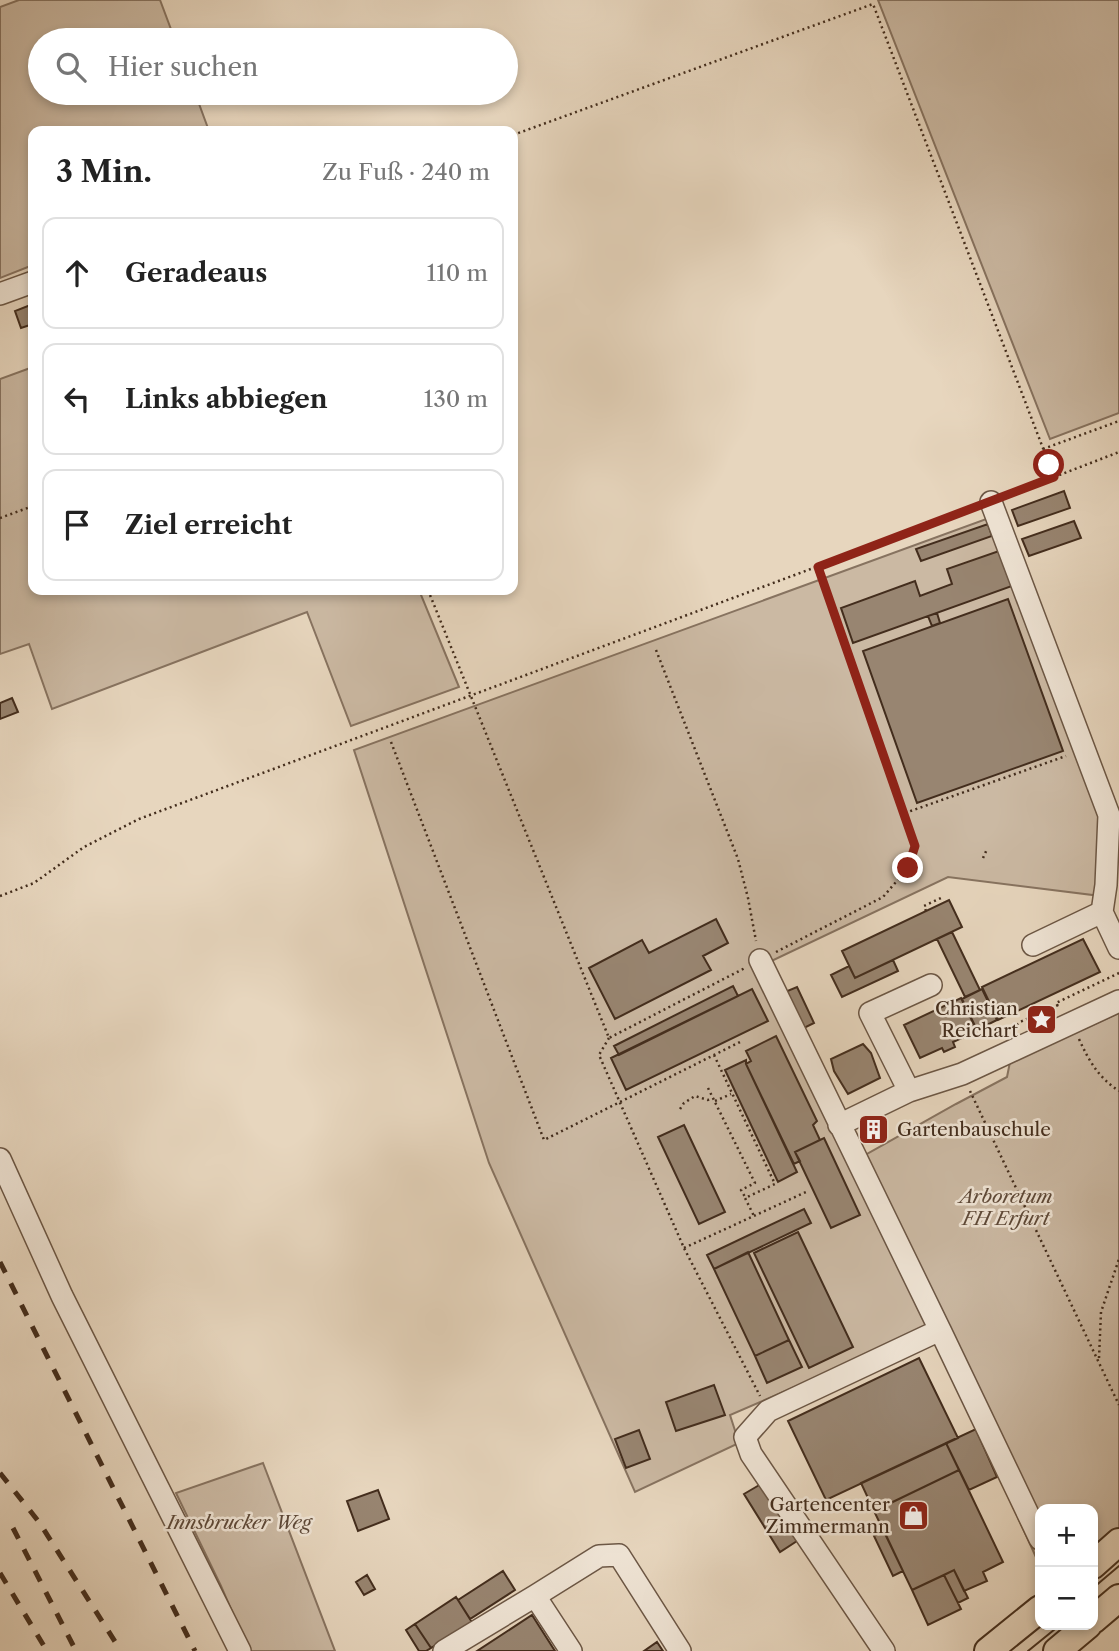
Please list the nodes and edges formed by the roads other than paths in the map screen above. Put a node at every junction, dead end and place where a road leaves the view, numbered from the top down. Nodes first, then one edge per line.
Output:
1 (28, 284) edge
2 (0, 294) edge
3 (991, 502) road end
4 (1113, 881) edge
5 (1102, 912) junction
6 (1033, 945) dead end
7 (1119, 948) edge
8 (760, 960) road end
9 (931, 985) dead end
10 (1119, 1001) edge
11 (909, 1091) junction
12 (839, 1125) junction
13 (0, 1159) edge
14 (940, 1330) junction
15 (1035, 1529) edge
16 (1119, 1542) edge
17 (1098, 1561) edge
18 (535, 1596) junction
19 (1119, 1598) edge
20 (1035, 1613) edge
21 (1098, 1616) edge
22 (1082, 1630) edge
23 (240, 1651) edge
24 (444, 1651) edge
25 (571, 1651) edge
26 (680, 1651) edge
27 (884, 1651) edge
28 (988, 1651) edge
29 (1057, 1651) edge

1 - 2 street
3 - 4 street
4 - 5 street
5 - 6 street
5 - 7 street
8 - 12 street
9 - 11 street
10 - 11 street
11 - 12 street
12 - 14 street
13 - 23 street
14 - 15 street
14 - 27 street
16 - 17 main road
18 - 24 street
18 - 25 street
18 - 26 street
19 - 21 main road
20 - 28 main road
22 - 29 main road

